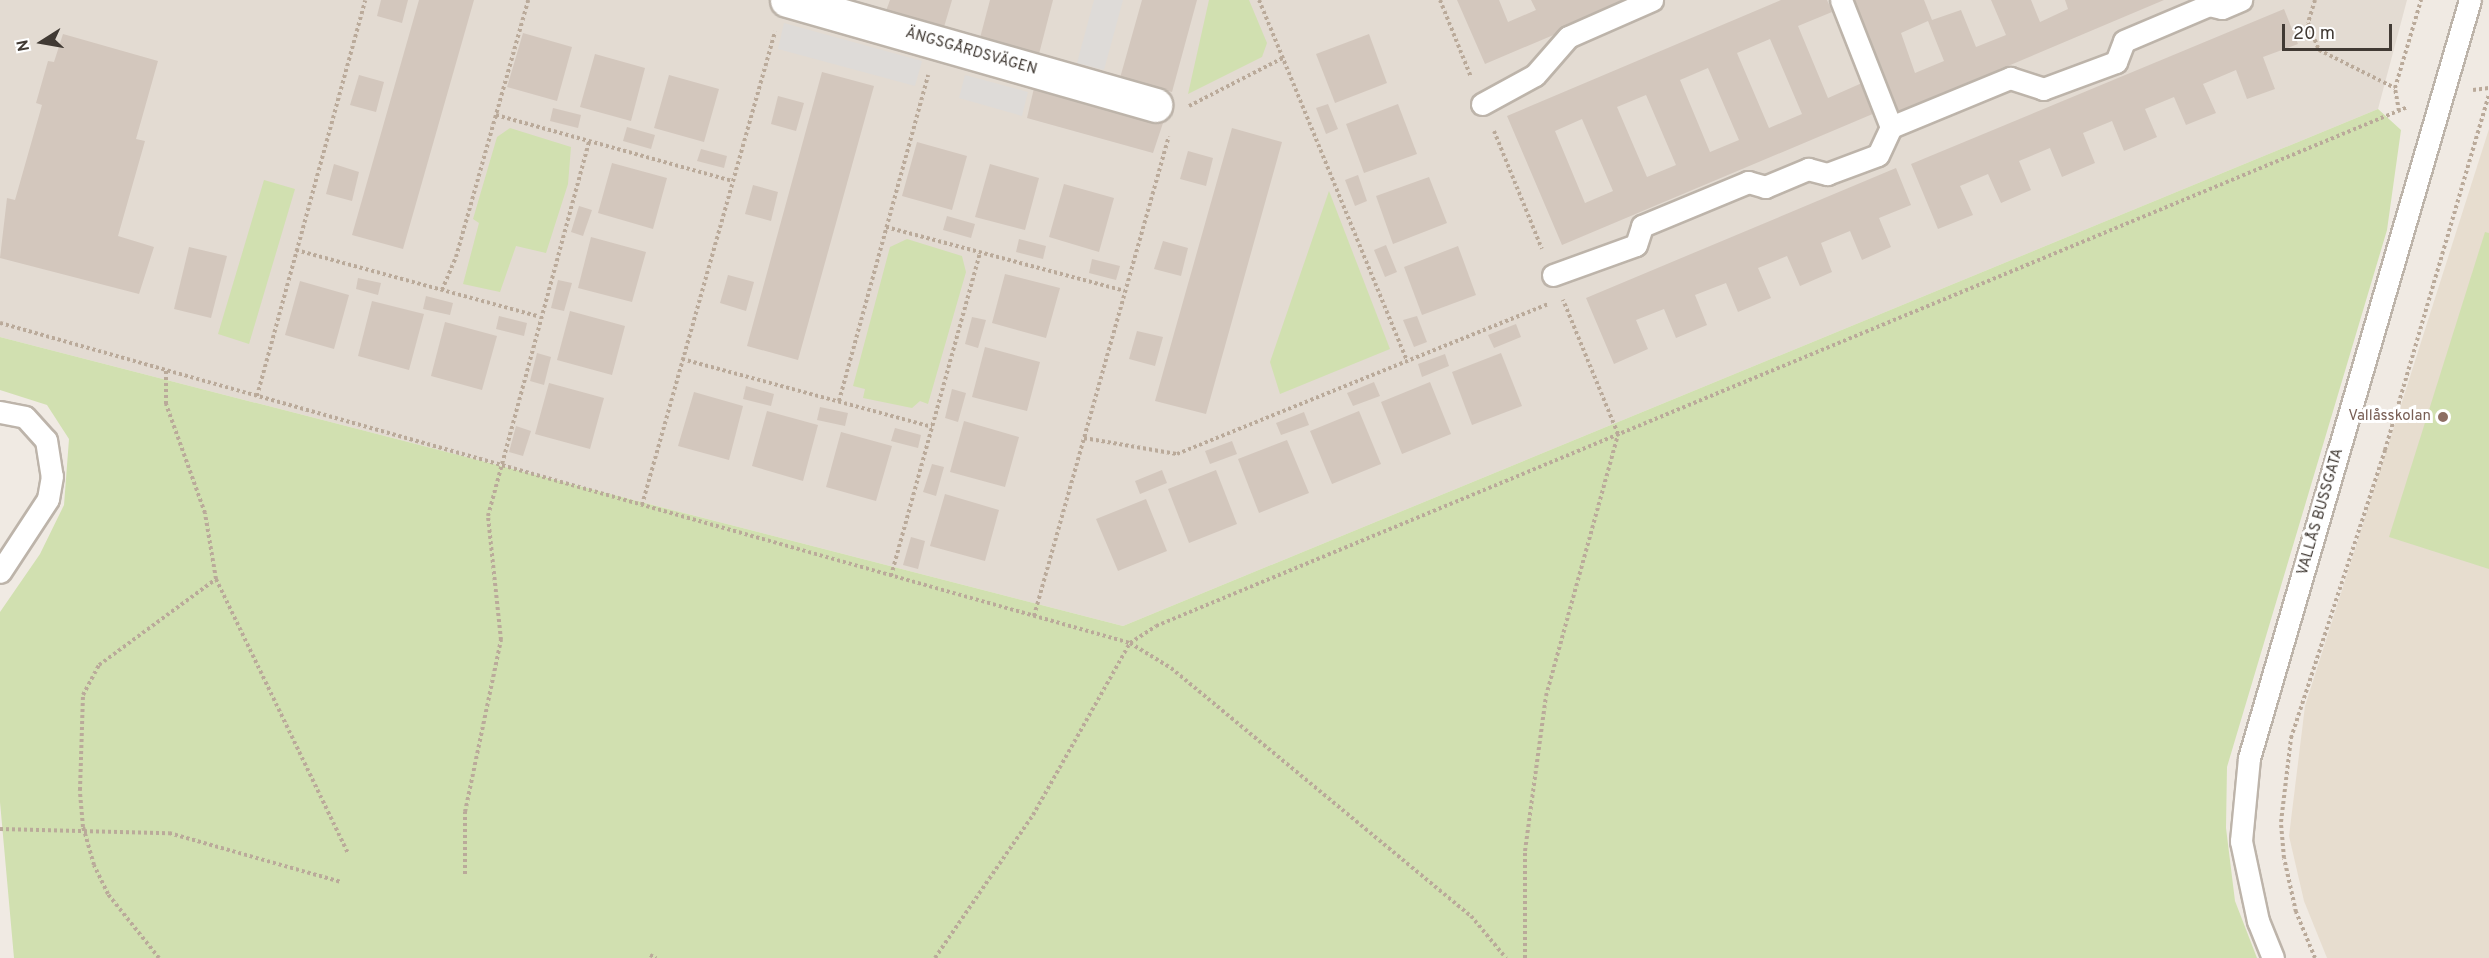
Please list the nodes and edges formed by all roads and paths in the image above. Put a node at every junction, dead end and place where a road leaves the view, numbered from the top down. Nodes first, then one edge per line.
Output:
1 (365, 0) edge
2 (528, 0) edge
3 (788, 0) edge
4 (1258, 0) edge
5 (1440, 0) edge
6 (1652, 0) edge
7 (1841, 0) edge
8 (2241, 0) edge
9 (2315, 0) edge
10 (2421, 0) edge
11 (2470, 0) edge
12 (936, 43) junction
13 (1283, 58) junction
14 (2395, 88) junction
15 (2489, 88) edge
16 (2443, 93) junction
17 (2489, 95) edge
18 (1482, 104) junction
19 (2399, 111) junction
20 (1168, 113) junction
21 (496, 115) junction
22 (1891, 128) junction
23 (589, 141) junction
24 (732, 181) junction
25 (886, 227) junction
26 (296, 250) junction
27 (980, 252) junction
28 (1553, 275) junction
29 (442, 290) junction
30 (1125, 291) junction
31 (1562, 298) junction
32 (538, 316) junction
33 (0, 323) edge
34 (682, 359) junction
35 (1406, 359) junction
36 (166, 370) junction
37 (257, 396) junction
38 (839, 401) junction
39 (0, 411) edge
40 (932, 427) junction
41 (1618, 434) junction
42 (1084, 438) junction
43 (499, 465) junction
44 (642, 505) junction
45 (0, 572) edge
46 (891, 576) junction
47 (216, 579) junction
48 (1034, 616) junction
49 (1130, 643) junction
50 (82, 827) junction
51 (0, 829) edge
52 (348, 853) dead end
53 (465, 874) dead end
54 (341, 882) dead end
55 (650, 955) dead end
56 (159, 958) edge
57 (656, 958) edge
58 (935, 958) edge
59 (1506, 958) edge
60 (1525, 958) edge
61 (2273, 958) edge
62 (2315, 958) edge

1 - 26 path
2 - 21 path
3 - 12 street, ÄNGSGÅRDSVÄGEN
3 - 24 path
4 - 13 path
5 - 18 path
6 - 18 lane
7 - 22 lane
8 - 22 lane
9 - 14 path
10 - 14 path
11 - 16 lane, VALLÅS BUSSGATA
12 - 20 street, ÄNGSGÅRDSVÄGEN
12 - 25 path
13 - 20 path
13 - 35 path
14 - 19 path
15 - 16 path
16 - 19 path
16 - 61 lane, VALLÅS BUSSGATA
17 - 62 path
18 - 28 path
19 - 41 path
20 - 30 path
21 - 23 path
21 - 29 path
22 - 28 lane
23 - 24 path
23 - 32 path
24 - 34 path
25 - 27 path
25 - 38 path
26 - 29 path
26 - 37 path
27 - 30 path
27 - 40 path
28 - 31 path
29 - 32 path
30 - 42 path
31 - 35 path
31 - 41 path
32 - 43 path
33 - 36 path
34 - 38 path
34 - 44 path
35 - 42 path
36 - 37 path
36 - 47 path
37 - 43 path
38 - 40 path
39 - 45 lane
40 - 46 path
41 - 49 path
41 - 60 path
42 - 48 path
43 - 44 path
43 - 53 path
44 - 46 path
46 - 48 path
47 - 50 path
47 - 52 path
48 - 49 path
49 - 58 path
49 - 59 path
50 - 51 path
50 - 54 path
50 - 56 path
55 - 57 path

